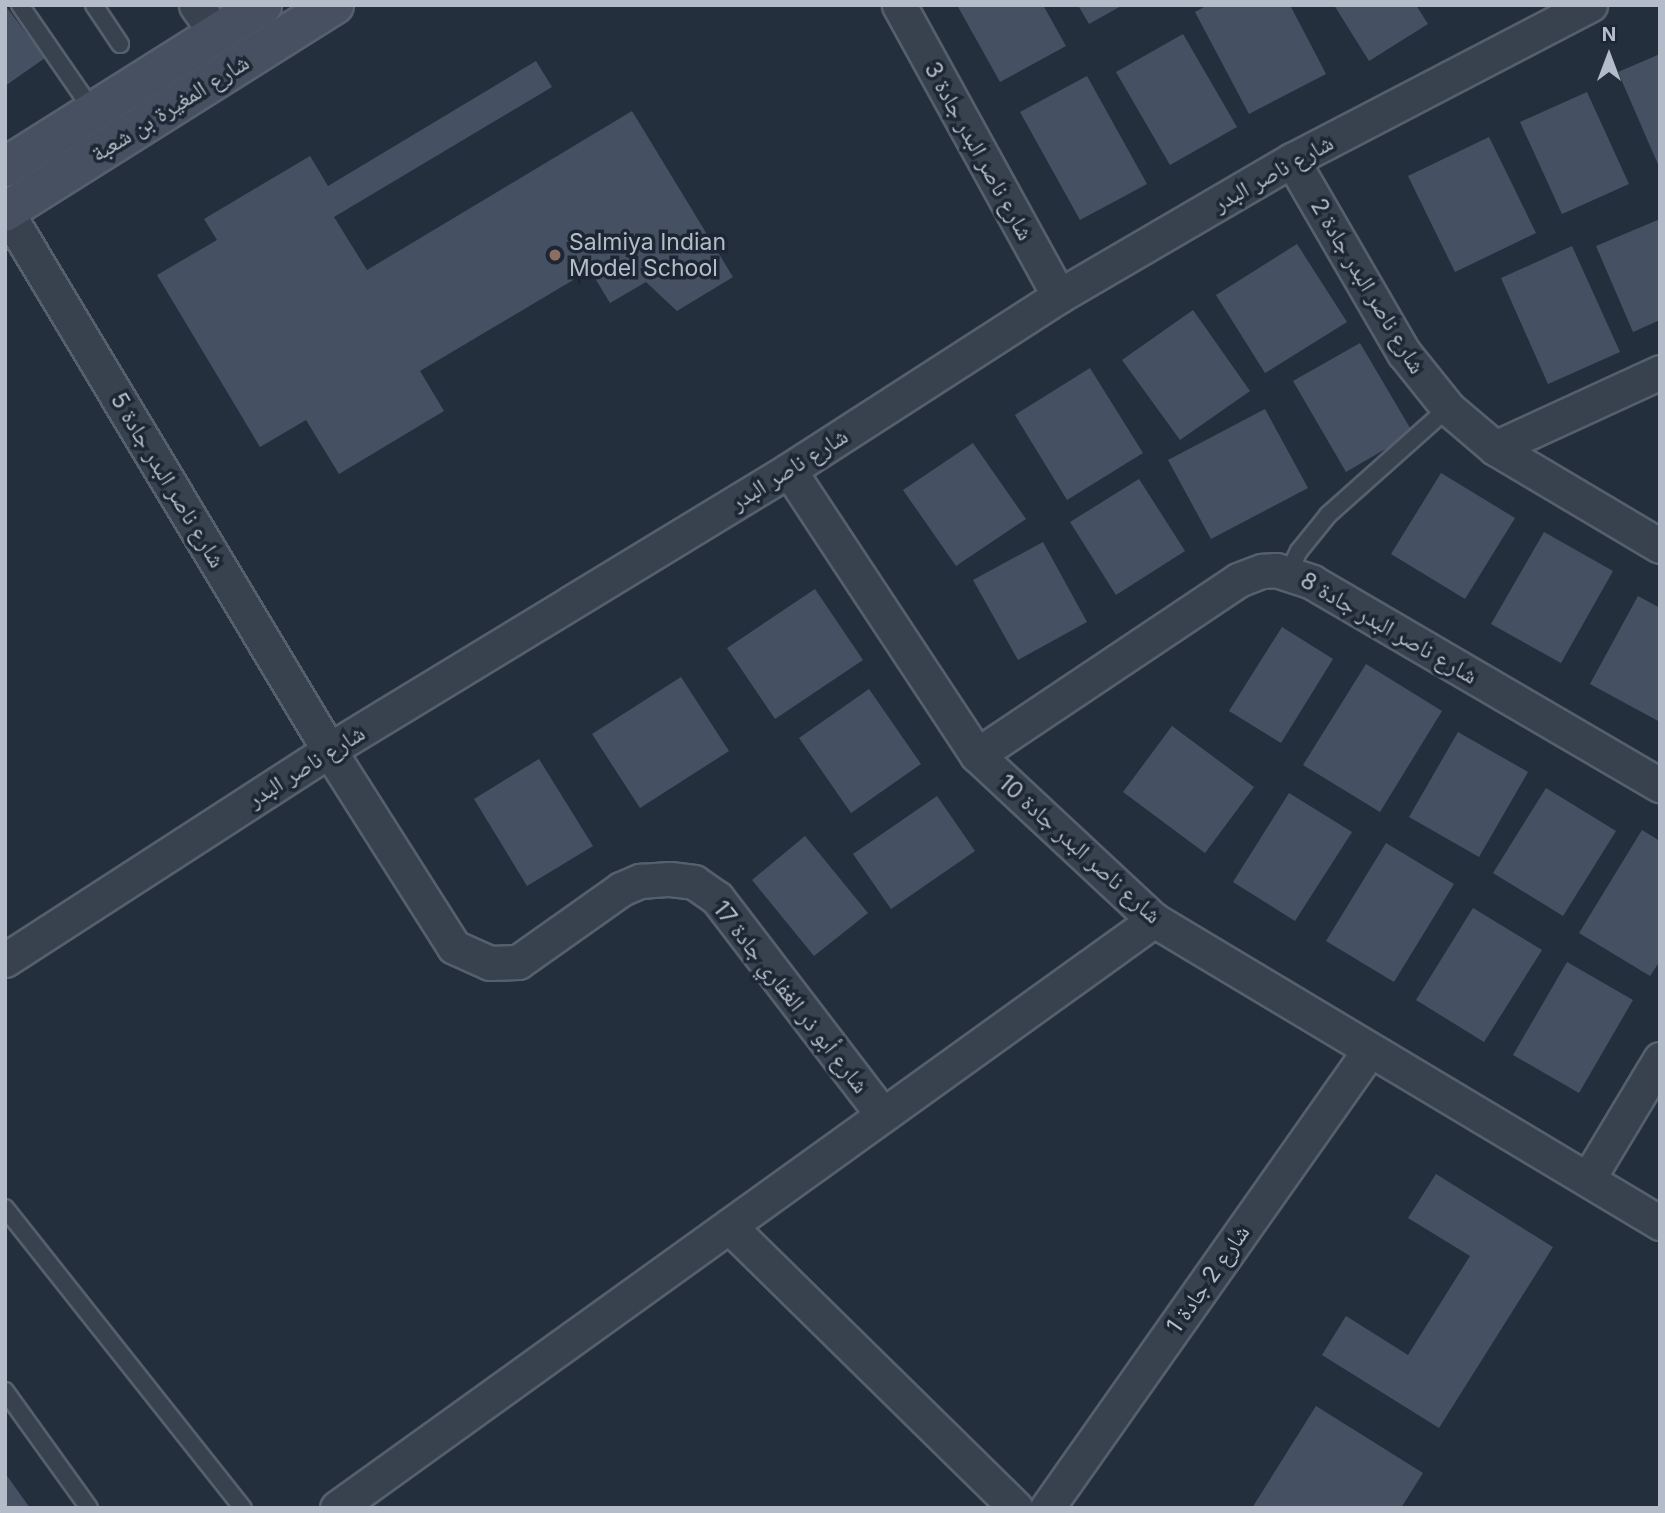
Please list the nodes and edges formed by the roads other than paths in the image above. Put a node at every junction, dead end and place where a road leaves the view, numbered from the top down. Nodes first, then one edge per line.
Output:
1 (20, 5) edge
2 (94, 5) edge
3 (262, 5) edge
4 (334, 5) edge
5 (900, 5) edge
6 (1590, 5) edge
7 (206, 20) edge
8 (120, 44) dead end
9 (93, 111) junction
10 (1292, 160) junction
11 (5, 167) edge
12 (6, 211) edge
13 (1059, 296) junction
14 (1660, 372) edge
15 (1448, 408) junction
16 (1495, 448) junction
17 (789, 470) junction
18 (1660, 546) edge
19 (1289, 572) junction
20 (329, 750) junction
21 (977, 754) junction
22 (1660, 785) edge
23 (1154, 920) junction
24 (5, 960) edge
25 (1369, 1051) junction
26 (1660, 1059) edge
27 (883, 1115) junction
28 (1588, 1180) junction
29 (5, 1208) edge
30 (1660, 1223) edge
31 (729, 1226) junction
32 (5, 1391) edge
33 (89, 1508) edge
34 (243, 1508) edge
35 (337, 1508) edge
36 (1016, 1508) edge
37 (1047, 1508) edge

1 - 9 lane
2 - 8 lane
3 - 7 main road, شارع المغيرة بن شعبة
4 - 12 main road, شارع المغيرة بن شعبة
5 - 13 street, شارع ناصر البدر جادة 3
6 - 10 street, شارع ناصر البدر
7 - 9 main road, شارع المغيرة بن شعبة
9 - 11 main road, شارع المغيرة بن شعبة
10 - 13 street, شارع ناصر البدر
10 - 15 street, شارع ناصر البدر جادة 2
12 - 20 street, شارع ناصر البدر جادة 5
13 - 17 street, شارع ناصر البدر
14 - 16 street
15 - 16 street, شارع ناصر البدر جادة 2
15 - 19 lane
16 - 18 street, شارع ناصر البدر جادة 2
17 - 20 street, شارع ناصر البدر
17 - 21 street, شارع ناصر البدر جادة 10
19 - 21 street, شارع ناصر البدر جادة 8
19 - 22 street, شارع ناصر البدر جادة 8
20 - 24 street, شارع ناصر البدر
20 - 27 street, شارع أبو ذر الغفاري جادة 17
21 - 23 street, شارع ناصر البدر جادة 10
23 - 25 street, شارع ناصر البدر جادة 10
23 - 27 street, شارع أبو ذر الغفاري جادة 17
25 - 28 street, شارع ناصر البدر جادة 10
25 - 37 street, شارع 2 جادة 1
26 - 28 street
27 - 31 street, شارع أبو ذر الغفاري جادة 17
28 - 30 street, شارع ناصر البدر جادة 10
29 - 34 lane
31 - 35 street, شارع أبو ذر الغفاري جادة 17
31 - 36 street
32 - 33 lane

